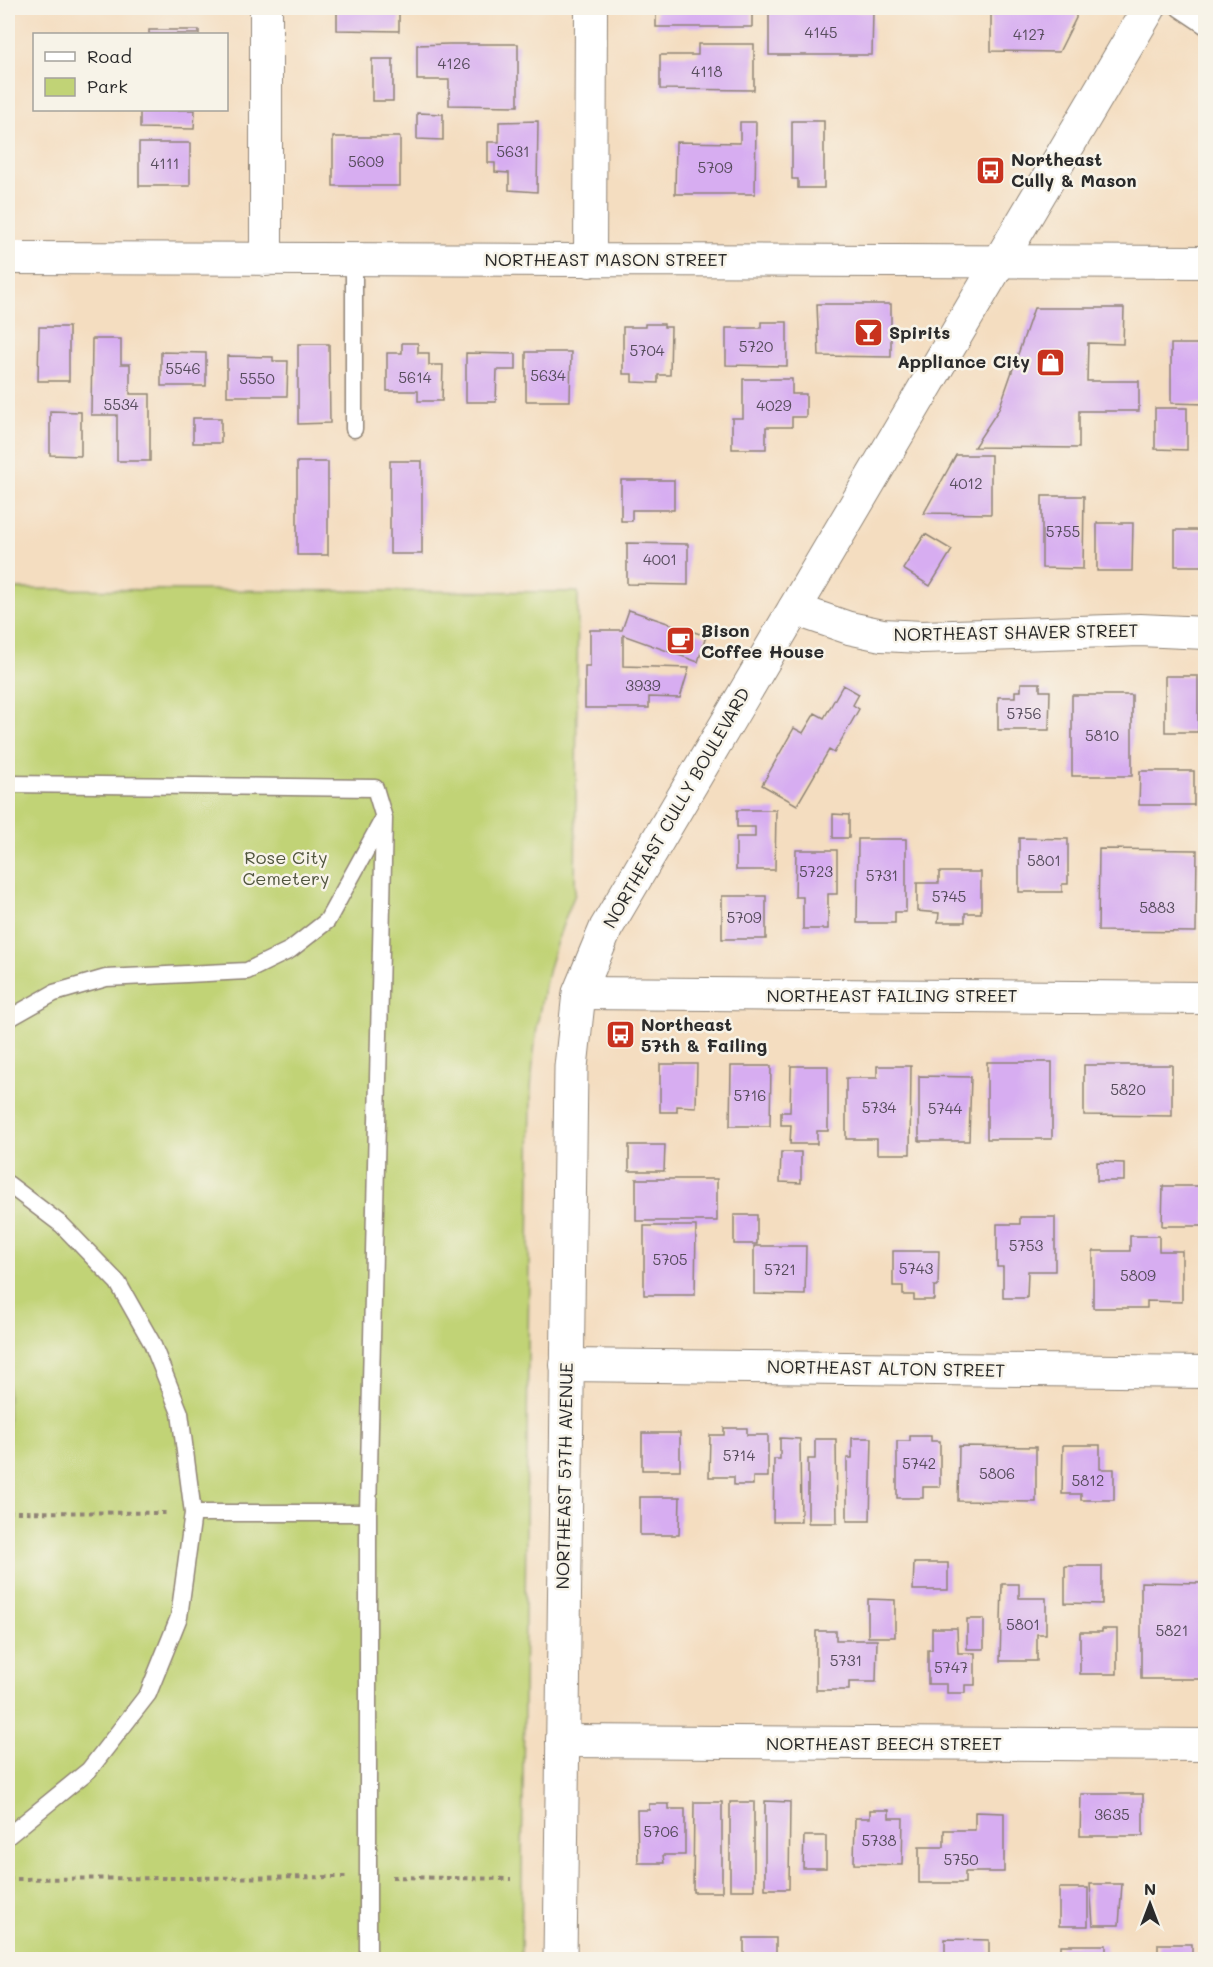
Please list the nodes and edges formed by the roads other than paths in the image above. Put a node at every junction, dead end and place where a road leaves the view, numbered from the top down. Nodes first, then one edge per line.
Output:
1 (266, 8) edge
2 (591, 8) edge
3 (1149, 8) edge
4 (1179, 8) edge
5 (1206, 26) edge
6 (8, 258) edge
7 (266, 260) junction
8 (354, 260) junction
9 (590, 261) junction
10 (1000, 261) junction
11 (1206, 262) edge
12 (354, 429) dead end
13 (794, 609) junction
14 (1206, 633) edge
15 (8, 784) edge
16 (384, 818) junction
17 (579, 993) junction
18 (1206, 998) edge
19 (8, 1019) edge
20 (8, 1184) edge
21 (567, 1365) junction
22 (1206, 1372) edge
23 (193, 1513) junction
24 (368, 1513) junction
25 (562, 1741) junction
26 (1206, 1745) edge
27 (8, 1836) edge
28 (368, 1959) edge
29 (560, 1959) edge

1 - 7 street
2 - 9 street
3 - 10 main road, NORTHEAST CULLY BOULEVARD
4 - 5 lane
6 - 7 street, NORTHEAST MASON STREET
7 - 8 street, NORTHEAST MASON STREET
8 - 9 street, NORTHEAST MASON STREET
8 - 12 lane
9 - 10 street, NORTHEAST MASON STREET
10 - 11 street, NORTHEAST MASON STREET
10 - 13 main road, NORTHEAST CULLY BOULEVARD
13 - 14 street, NORTHEAST SHAVER STREET
13 - 17 main road, NORTHEAST CULLY BOULEVARD
15 - 16 lane
16 - 19 lane
16 - 24 lane
17 - 18 street, NORTHEAST FAILING STREET
17 - 21 main road, NORTHEAST 57TH AVENUE
20 - 23 lane
21 - 22 street, NORTHEAST ALTON STREET
21 - 25 main road, NORTHEAST 57TH AVENUE
23 - 24 lane
23 - 27 lane
24 - 28 lane
25 - 26 street, NORTHEAST BEECH STREET
25 - 29 main road, NORTHEAST 57TH AVENUE

